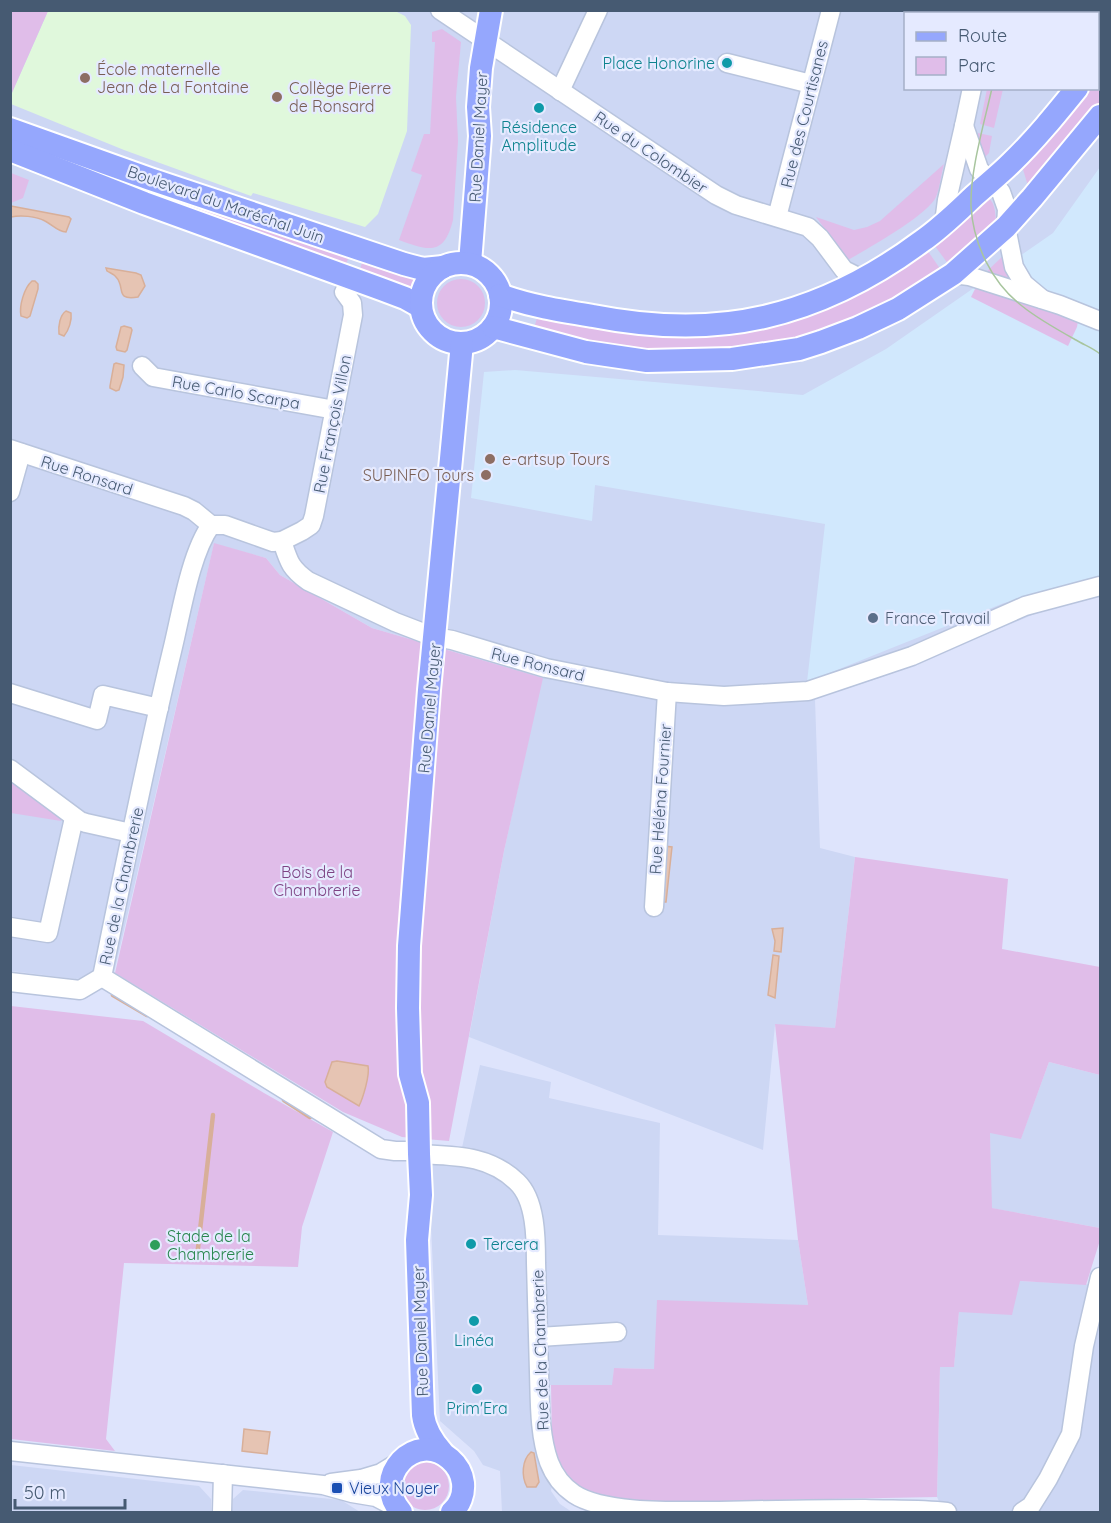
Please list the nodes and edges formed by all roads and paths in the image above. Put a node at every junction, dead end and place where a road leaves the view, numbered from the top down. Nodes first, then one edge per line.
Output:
1 (440, 10) edge
2 (490, 10) edge
3 (598, 10) edge
4 (831, 10) edge
5 (486, 41) junction
6 (727, 63) dead end
7 (811, 84) junction
8 (972, 90) edge
9 (1075, 90) edge
10 (560, 91) junction
11 (1101, 116) edge
12 (964, 126) junction
13 (10, 129) edge
14 (10, 150) edge
15 (990, 182) junction
16 (777, 217) junction
17 (944, 223) junction
18 (1006, 227) junction
19 (470, 264) junction
20 (443, 267) junction
21 (953, 274) junction
22 (862, 279) junction
23 (344, 292) dead end
24 (500, 295) junction
25 (1042, 299) junction
26 (421, 307) junction
27 (1101, 321) edge
28 (493, 327) junction
29 (462, 343) junction
30 (142, 366) dead end
31 (335, 410) junction
32 (16, 451) edge
33 (10, 492) edge
34 (211, 525) junction
35 (282, 541) junction
36 (1101, 586) edge
37 (434, 637) junction
38 (667, 692) junction
39 (10, 693) edge
40 (159, 708) junction
41 (10, 770) edge
42 (74, 818) junction
43 (131, 833) junction
44 (654, 907) dead end
45 (10, 927) edge
46 (102, 977) junction
47 (10, 982) edge
48 (413, 1152) junction
49 (1101, 1277) edge
50 (617, 1332) dead end
51 (538, 1337) junction
52 (424, 1422) junction
53 (10, 1451) edge
54 (442, 1452) junction
55 (405, 1458) junction
56 (223, 1474) junction
57 (361, 1486) junction
58 (399, 1510) edge
59 (1029, 1510) edge
60 (222, 1512) edge
61 (452, 1512) edge
62 (947, 1512) edge

1 - 5 street, Rue du Colombier
2 - 5 main road, Rue Daniel Mayer
3 - 10 street
4 - 7 street, Rue des Courtisanes
5 - 10 street, Rue du Colombier
5 - 19 main road, Rue Daniel Mayer
6 - 7 street
7 - 16 street, Rue des Courtisanes
8 - 12 street
9 - 15 main road
10 - 16 street, Rue du Colombier
11 - 18 main road
12 - 15 street
12 - 17 street
13 - 20 main road, Boulevard du Maréchal Juin
14 - 26 main road, Boulevard du Maréchal Juin
15 - 17 main road
15 - 18 street
16 - 22 street, Rue du Colombier
17 - 22 main road
18 - 21 main road
18 - 25 street
19 - 20 main road
19 - 24 main road
20 - 26 main road
21 - 25 street
21 - 28 main road
22 - 24 main road
23 - 31 street, Rue François Villon
24 - 28 main road
25 - 27 street
26 - 29 main road
28 - 29 main road
29 - 37 main road, Rue Daniel Mayer
30 - 31 street, Rue Carlo Scarpa
31 - 35 street, Rue François Villon
32 - 33 street
32 - 34 street, Rue Ronsard
34 - 35 street, Rue Ronsard
34 - 40 street, Rue de la Chambrerie
35 - 37 street, Rue Ronsard
36 - 38 street, Rue Ronsard
37 - 38 street, Rue Ronsard
37 - 48 main road, Rue Daniel Mayer
38 - 44 street, Rue Héléna Fournier
39 - 40 street
40 - 43 street, Rue de la Chambrerie
41 - 42 street
42 - 43 street
42 - 45 street
43 - 46 street, Rue de la Chambrerie
46 - 47 street
46 - 48 street, Rue de la Chambrerie
48 - 51 street, Rue de la Chambrerie
48 - 52 main road, Rue Daniel Mayer
49 - 59 street
50 - 51 street
51 - 62 street, Rue de la Chambrerie
52 - 54 main road, Rue Daniel Mayer
52 - 55 main road, Rue Daniel Mayer
53 - 56 street
54 - 55 main road
54 - 61 main road, Rue Daniel Mayer
55 - 57 street
55 - 58 main road, Rue Daniel Mayer
56 - 57 street
56 - 60 street
57 - 58 street

